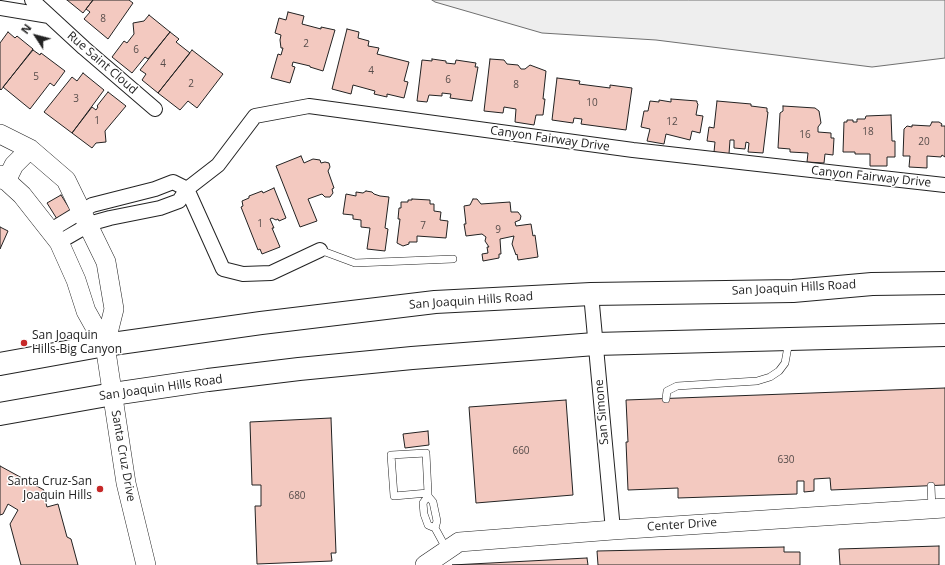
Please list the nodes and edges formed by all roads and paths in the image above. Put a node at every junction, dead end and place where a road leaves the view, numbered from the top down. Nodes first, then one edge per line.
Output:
1 (32, 0) edge
2 (0, 8) edge
3 (49, 16) junction
4 (155, 109) dead end
5 (0, 134) edge
6 (30, 149) junction
7 (3, 178) edge
8 (945, 185) edge
9 (187, 189) junction
10 (137, 194) junction
11 (141, 212) junction
12 (84, 219) junction
13 (55, 236) junction
14 (320, 250) joint
15 (453, 259) dead end
16 (945, 283) edge
17 (591, 294) junction
18 (945, 335) edge
19 (789, 339) junction
20 (595, 344) junction
21 (105, 346) junction
22 (0, 364) edge
23 (113, 394) junction
24 (666, 399) dead end
25 (0, 414) edge
26 (931, 486) dead end
27 (428, 495) junction
28 (938, 509) edge
29 (435, 528) junction
30 (613, 530) junction
31 (447, 550) junction
32 (146, 565) edge
33 (425, 565) edge

1 - 3 street, Rue Saint Cloud
2 - 3 street
3 - 4 street, Rue Saint Cloud
5 - 6 street
6 - 7 street
6 - 12 street
7 - 13 street
8 - 9 street, Canyon Fairway Drive
9 - 10 street, Canyon Fairway Drive
9 - 11 street, Canyon Fairway Drive
9 - 14 street
10 - 11 street
10 - 12 street, Canyon Fairway Drive
11 - 12 street, Canyon Fairway Drive
12 - 13 street, Canyon Fairway Drive
12 - 21 street
13 - 21 street
14 - 15 lane
16 - 17 main road, San Joaquin Hills Road
17 - 20 street, San Simone
17 - 21 main road, San Joaquin Hills Road
18 - 19 main road, San Joaquin Hills Road
19 - 20 main road, San Joaquin Hills Road
19 - 24 lane
20 - 23 main road, San Joaquin Hills Road
20 - 30 street, San Simone
21 - 22 main road, San Joaquin Hills Road
21 - 23 street, Santa Cruz Drive
23 - 25 main road, San Joaquin Hills Road
23 - 32 street, Santa Cruz Drive
26 - 28 lane
27 - 27 lane
27 - 29 lane
27 - 29 lane
28 - 30 street, Center Drive
29 - 31 lane
30 - 31 street, Center Drive
31 - 33 street, Center Drive

